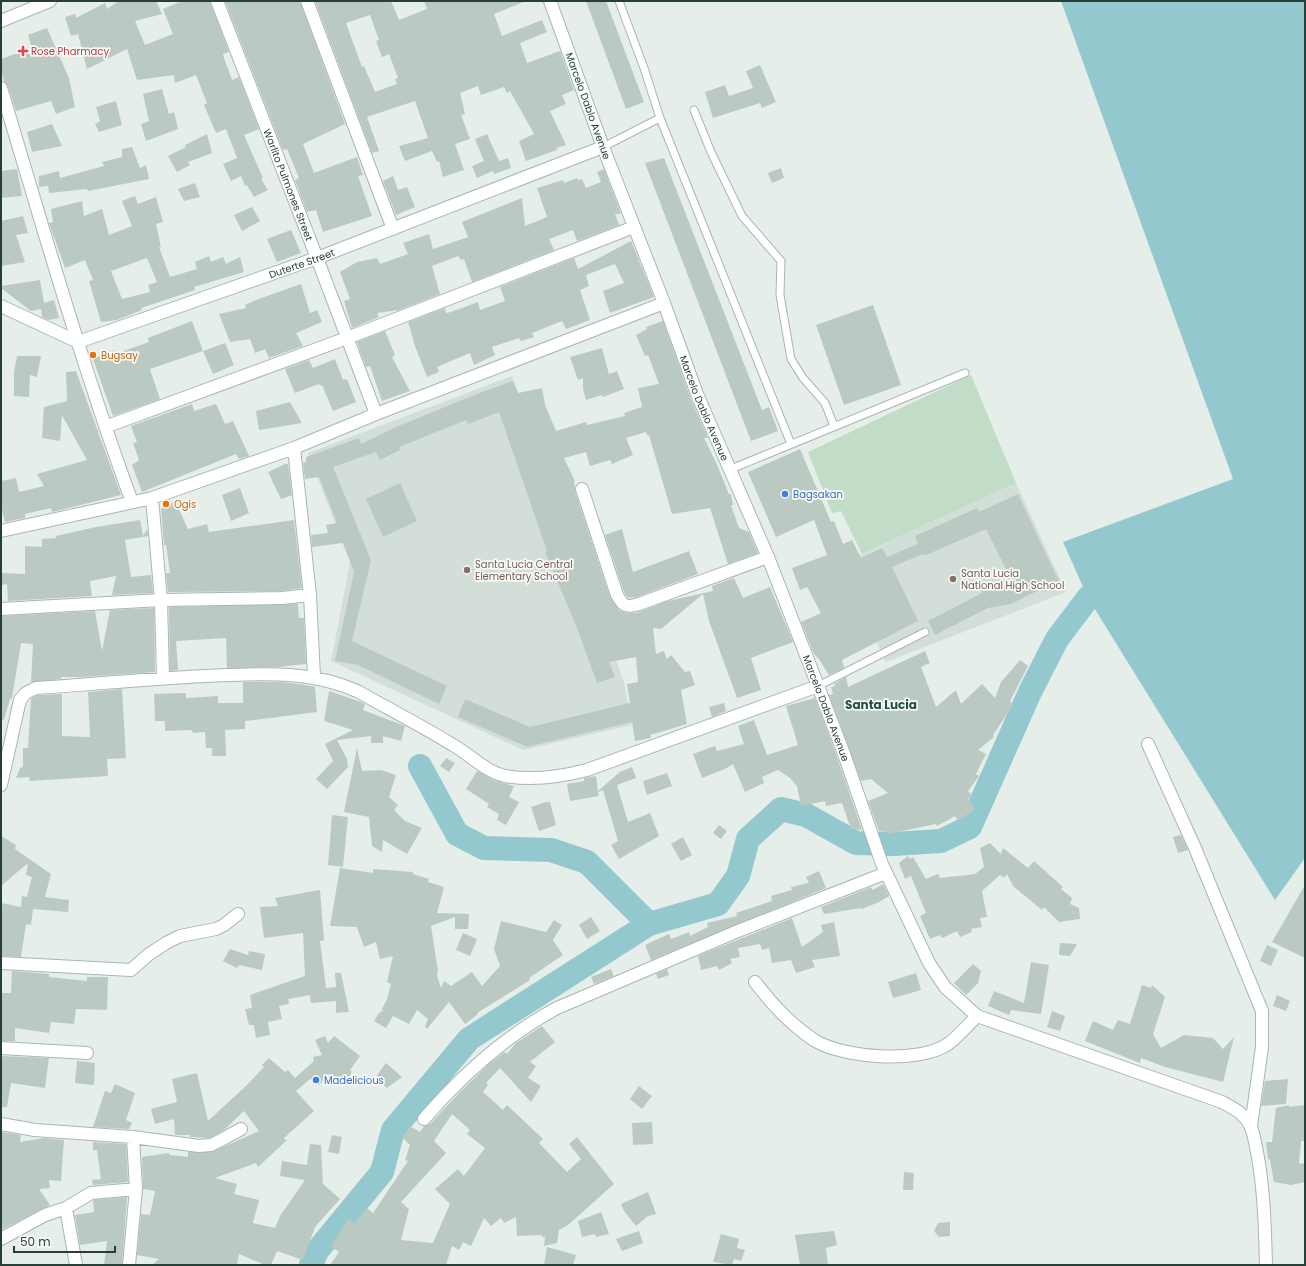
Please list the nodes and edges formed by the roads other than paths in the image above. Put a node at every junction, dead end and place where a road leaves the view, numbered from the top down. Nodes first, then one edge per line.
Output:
1 (50, 1) edge
2 (217, 1) edge
3 (307, 1) edge
4 (550, 1) edge
5 (619, 1) edge
6 (1, 21) edge
7 (1, 88) edge
8 (694, 110) dead end
9 (660, 118) junction
10 (603, 147) junction
11 (634, 227) junction
12 (393, 229) junction
13 (317, 258) junction
14 (664, 303) junction
15 (1, 306) edge
16 (347, 338) junction
17 (78, 342) junction
18 (965, 373) dead end
19 (376, 414) junction
20 (834, 426) junction
21 (105, 427) junction
22 (791, 444) junction
23 (294, 448) junction
24 (731, 469) junction
25 (582, 489) dead end
26 (152, 498) junction
27 (132, 502) junction
28 (1, 531) edge
29 (768, 557) junction
30 (310, 595) junction
31 (160, 600) junction
32 (1, 609) edge
33 (925, 632) dead end
34 (314, 677) junction
35 (163, 678) junction
36 (818, 686) junction
37 (1148, 744) dead end
38 (2, 781) edge
39 (884, 869) junction
40 (238, 914) dead end
41 (1, 963) edge
42 (755, 982) dead end
43 (977, 1016) junction
44 (1, 1048) edge
45 (87, 1054) dead end
46 (424, 1119) dead end
47 (1, 1124) edge
48 (1250, 1126) junction
49 (241, 1129) dead end
50 (133, 1137) junction
51 (136, 1189) junction
52 (66, 1208) junction
53 (1, 1239) edge
54 (76, 1265) edge
55 (129, 1265) edge
56 (1266, 1265) edge

1 - 6 street
2 - 13 street, Warlito Pulmones Street
3 - 12 street
4 - 10 street, Marcelo Dablo Avenue
5 - 9 lane
7 - 17 street
8 - 20 lane
9 - 10 lane
9 - 22 lane
10 - 11 street, Marcelo Dablo Avenue
10 - 12 street, Duterte Street
11 - 14 street, Marcelo Dablo Avenue
11 - 16 street
12 - 13 street, Duterte Street
13 - 16 street, Warlito Pulmones Street
13 - 17 street, Duterte Street
14 - 19 street
14 - 24 street, Marcelo Dablo Avenue
15 - 17 street
16 - 19 street, Warlito Pulmones Street
16 - 21 street
17 - 21 street
18 - 20 lane
19 - 23 street
20 - 22 lane
21 - 27 street
22 - 24 lane
23 - 26 street
23 - 30 street
24 - 29 street, Marcelo Dablo Avenue
25 - 29 street
26 - 27 street
26 - 31 street
27 - 28 street
29 - 36 street, Marcelo Dablo Avenue
30 - 31 street
30 - 34 street
31 - 32 street
31 - 35 street
33 - 36 lane
34 - 35 street
34 - 36 street
35 - 38 street
36 - 39 street, Marcelo Dablo Avenue
37 - 48 street
39 - 43 street, Marcelo Dablo Avenue
39 - 46 street
40 - 41 street
42 - 43 street
43 - 48 street
44 - 45 street
47 - 50 street
48 - 56 street
49 - 50 street
50 - 51 street
51 - 52 street
51 - 55 street
52 - 53 street
52 - 54 street

